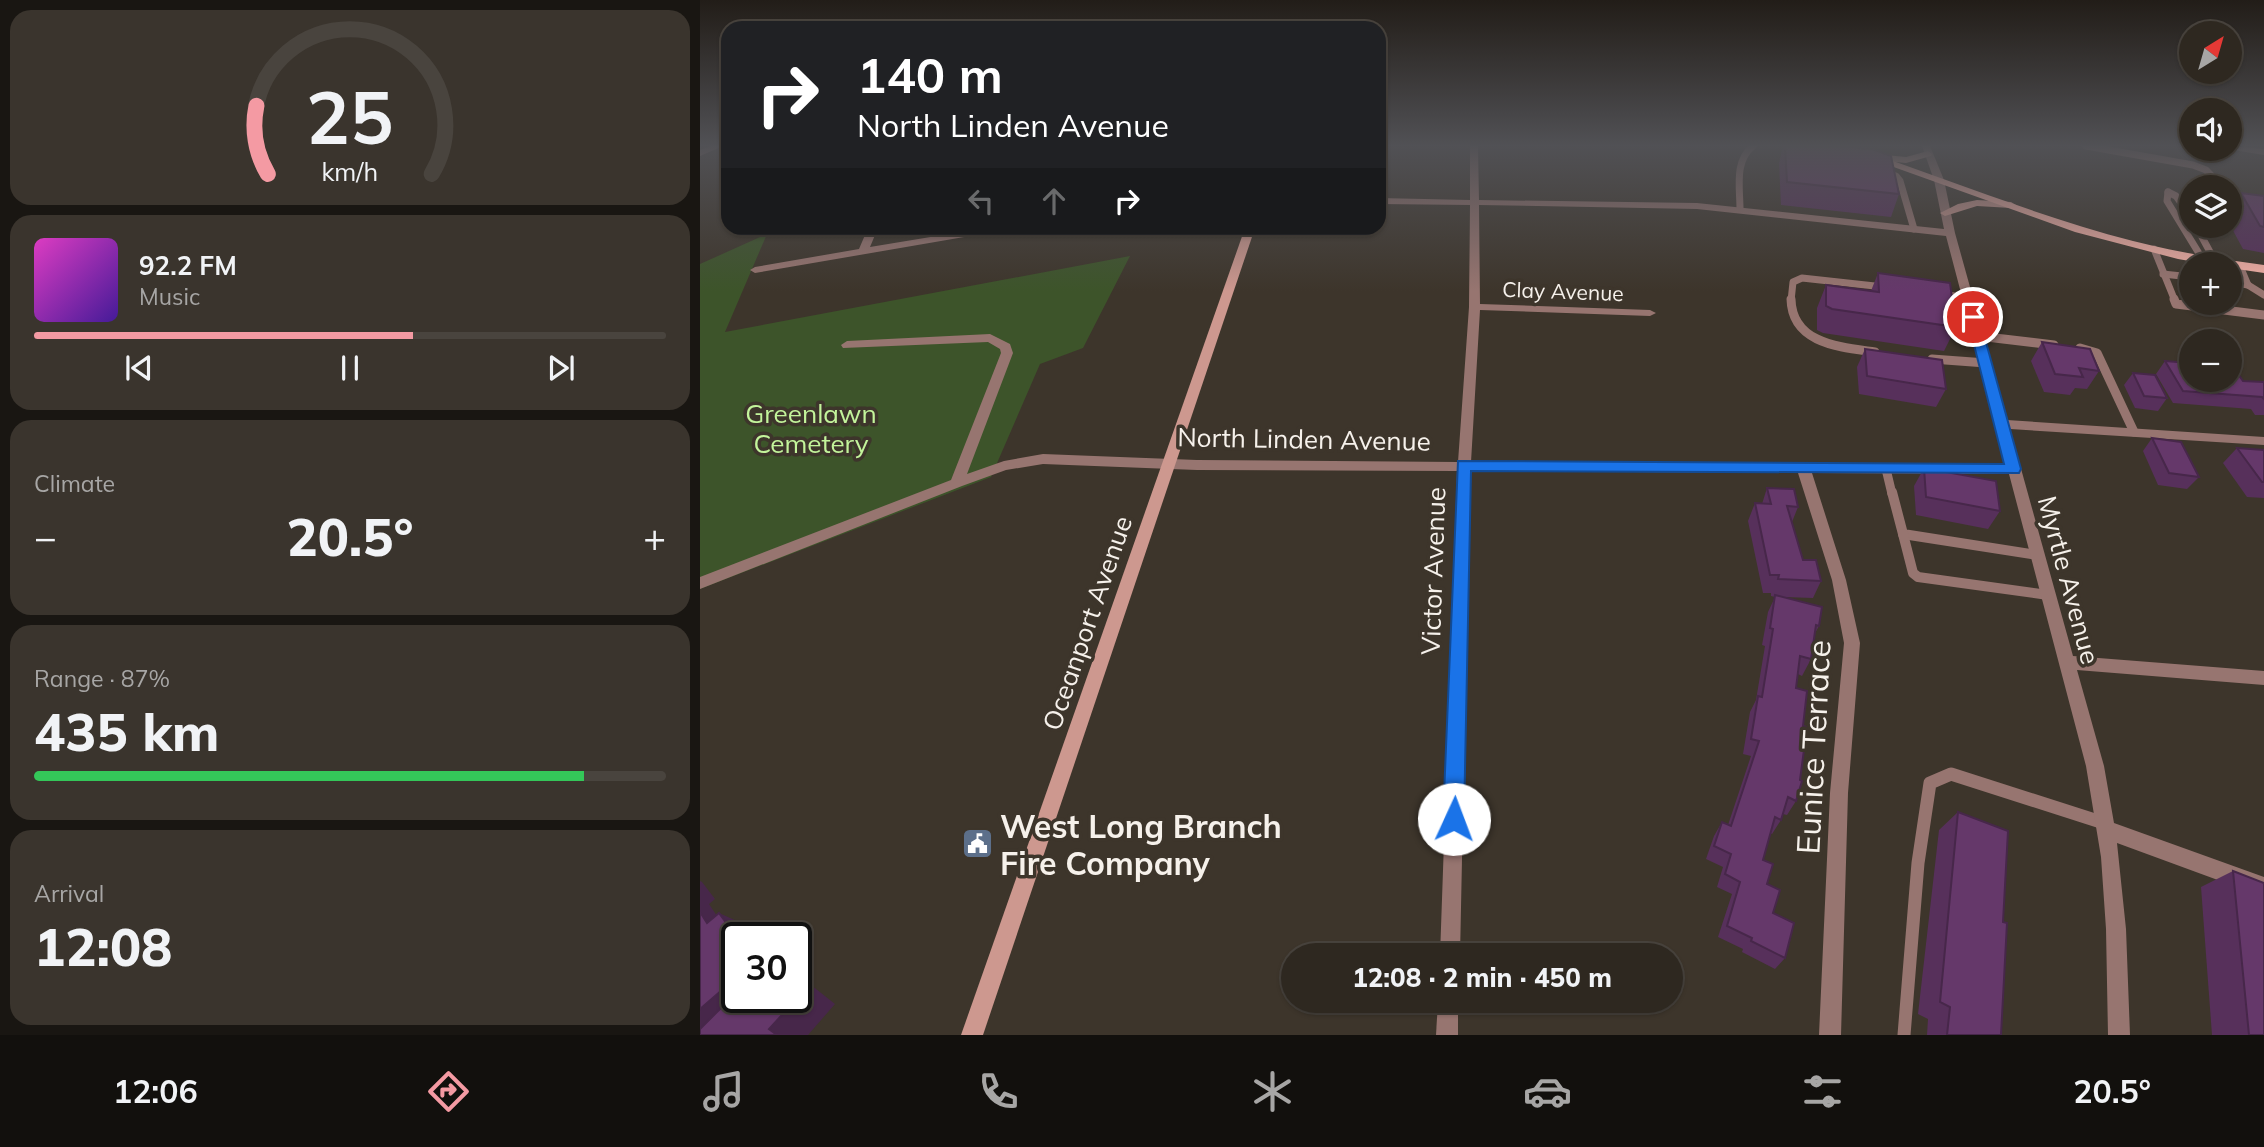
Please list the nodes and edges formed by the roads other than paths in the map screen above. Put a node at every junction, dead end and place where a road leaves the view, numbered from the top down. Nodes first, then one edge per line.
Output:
1 (1472, 194) edge
2 (1740, 194) edge
3 (1904, 194) edge
4 (1942, 194) edge
5 (1980, 194) edge
6 (2168, 194) edge
7 (1386, 201) edge
8 (1472, 201) junction
9 (2242, 202) edge
10 (2011, 205) junction
11 (1740, 209) junction
12 (2264, 212) edge
13 (1945, 213) junction
14 (2179, 214) edge
15 (1914, 229) junction
16 (1950, 233) junction
17 (871, 235) edge
18 (958, 235) edge
19 (1248, 235) edge
20 (2200, 238) edge
21 (2154, 250) junction
22 (863, 251) junction
23 (2213, 252) edge
24 (2179, 255) edge
25 (2242, 266) edge
26 (2264, 269) edge
27 (755, 270) dead end
28 (2164, 274) junction
29 (2179, 276) edge
30 (2242, 280) edge
31 (2242, 284) edge
32 (2248, 285) junction
33 (1896, 289) edge
34 (1932, 293) edge
35 (2264, 295) edge
36 (1968, 298) junction
37 (1475, 307) junction
38 (1650, 313) dead end
39 (2264, 315) edge
40 (1979, 336) junction
41 (847, 345) dead end
42 (2061, 346) edge
43 (2075, 347) edge
44 (1886, 353) edge
45 (1927, 359) edge
46 (1986, 363) junction
47 (2003, 424) junction
48 (2134, 432) junction
49 (2264, 441) edge
50 (1169, 463) junction
51 (1464, 465) junction
52 (1804, 468) junction
53 (1886, 469) junction
54 (2013, 469) junction
55 (957, 483) junction
56 (1903, 534) junction
57 (2037, 555) junction
58 (700, 583) edge
59 (2048, 595) junction
60 (2067, 662) junction
61 (2264, 678) edge
62 (2105, 826) junction
63 (2264, 887) edge
64 (1450, 943) edge
65 (1448, 1013) edge
66 (972, 1035) edge
67 (1447, 1035) edge
68 (1830, 1035) edge
69 (1904, 1035) edge
70 (2119, 1035) edge

1 - 8 street, Victor Avenue
2 - 11 lane
3 - 15 lane
4 - 13 street, Myrtle Avenue
5 - 10 main road
6 - 14 lane
7 - 8 street
8 - 11 street
8 - 37 street, Victor Avenue
9 - 12 lane
10 - 13 street
10 - 21 main road
11 - 15 street
13 - 16 street, Myrtle Avenue
15 - 16 street
16 - 36 street, Myrtle Avenue
17 - 22 street
18 - 22 street
19 - 50 street, Oceanport Avenue
20 - 23 lane
21 - 24 main road
21 - 28 lane
22 - 27 street
25 - 26 main road
28 - 29 lane
28 - 39 lane
30 - 32 lane
31 - 32 lane
32 - 35 lane
33 - 44 lane
34 - 36 lane
36 - 40 street, Myrtle Avenue
37 - 38 street, Clay Avenue
37 - 51 street, Victor Avenue
40 - 42 lane
40 - 46 street, Myrtle Avenue
41 - 55 street
43 - 48 lane
45 - 46 lane
46 - 47 street, Myrtle Avenue
47 - 48 street
47 - 54 street, Myrtle Avenue
48 - 49 street
50 - 51 street, North Linden Avenue
50 - 55 street, North Linden Avenue
50 - 66 street, Oceanport Avenue
51 - 52 street, North Linden Avenue
51 - 64 street, Victor Avenue
52 - 53 street, North Linden Avenue
52 - 68 street, Eunice Terrace
53 - 54 street, North Linden Avenue
53 - 56 lane
54 - 57 street, Myrtle Avenue
55 - 58 street, North Linden Avenue
56 - 57 lane
56 - 59 lane
57 - 59 street, Myrtle Avenue
59 - 60 street, Myrtle Avenue
60 - 61 street
60 - 62 street, Myrtle Avenue
62 - 63 street
62 - 69 lane
62 - 70 street, Myrtle Avenue
65 - 67 street

